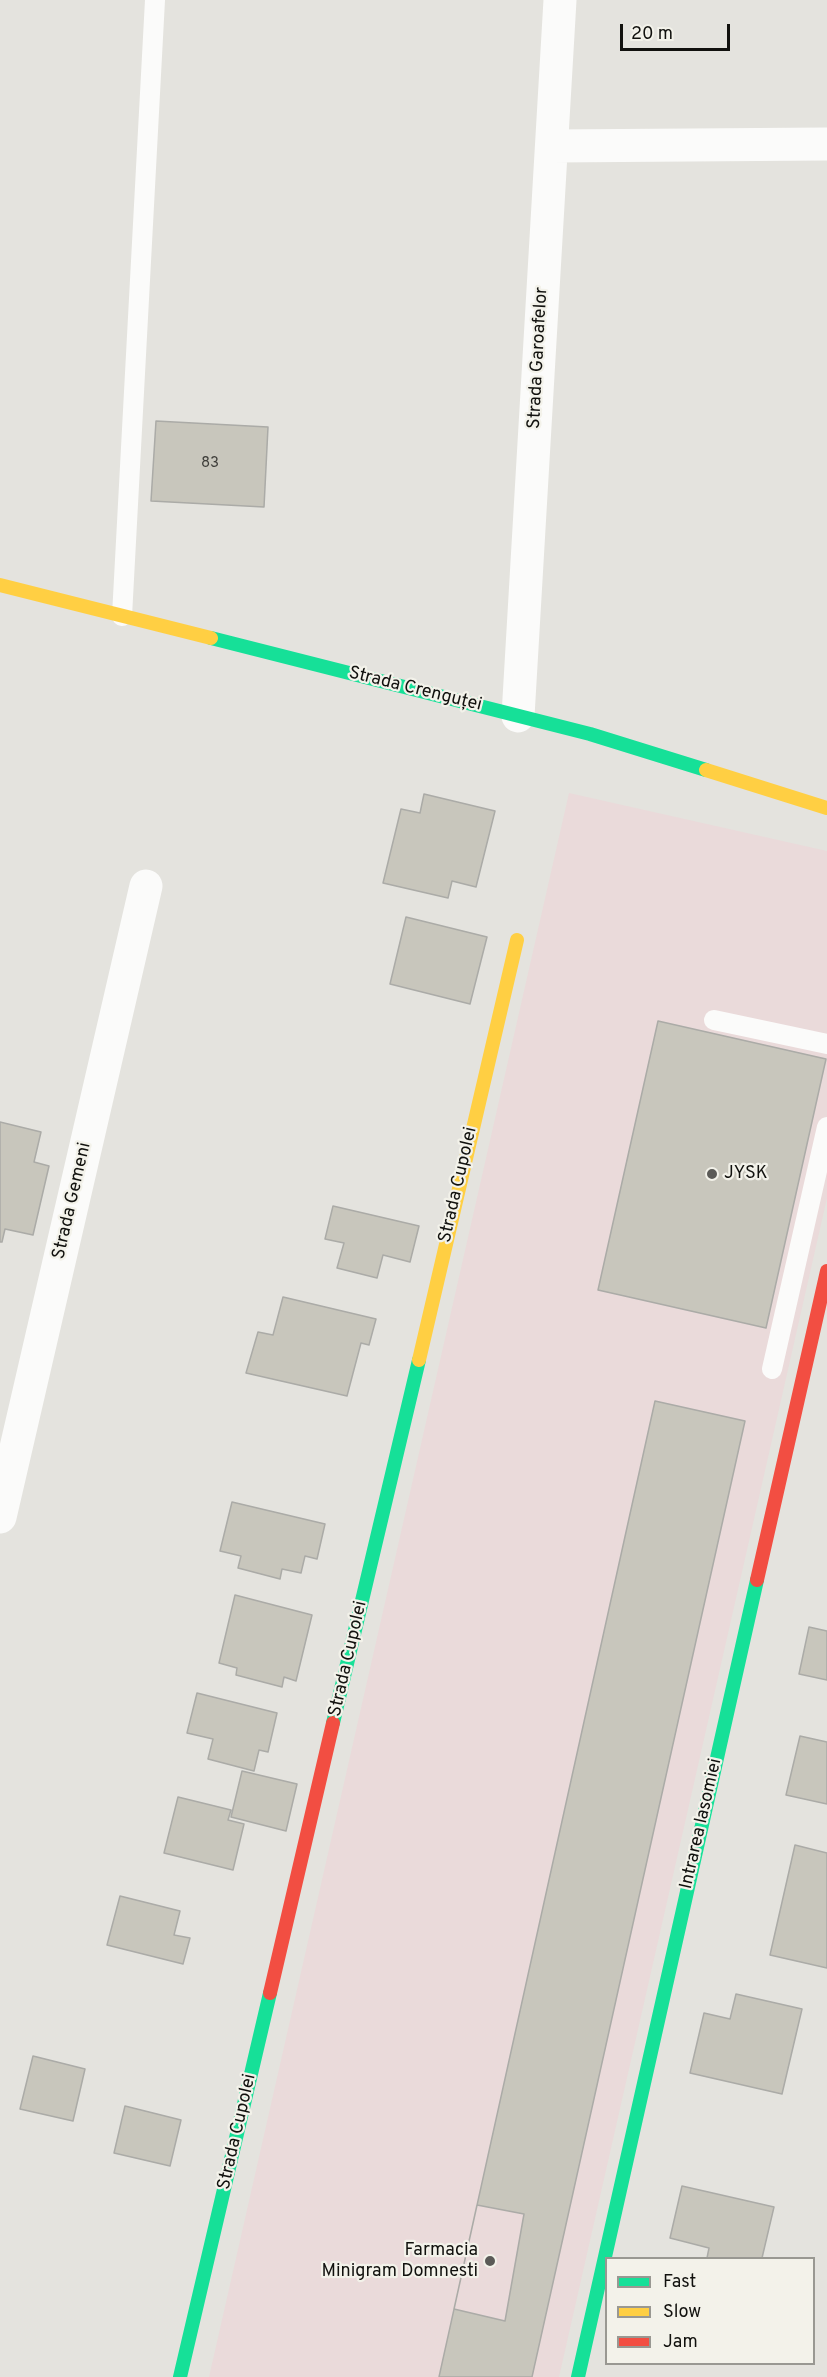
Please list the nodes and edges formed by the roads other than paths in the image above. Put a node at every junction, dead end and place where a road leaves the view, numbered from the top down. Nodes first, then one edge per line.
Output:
1 (155, 0) edge
2 (561, 0) edge
3 (827, 144) edge
4 (552, 146) junction
5 (0, 585) edge
6 (122, 616) junction
7 (518, 716) junction
8 (827, 808) edge
9 (146, 886) dead end
10 (517, 940) dead end
11 (714, 1020) dead end
12 (827, 1044) edge
13 (827, 1127) edge
14 (827, 1270) edge
15 (772, 1369) dead end
16 (0, 1517) edge
17 (180, 2377) edge
18 (578, 2377) edge

1 - 6 lane
2 - 4 street, Strada Garoafelor
3 - 4 street
4 - 7 street, Strada Garoafelor
5 - 6 street, Strada Crenguței
6 - 7 street, Strada Crenguței
7 - 8 street, Strada Crenguței
9 - 16 street, Strada Gemeni
10 - 17 street, Strada Cupolei
11 - 12 lane
13 - 15 lane
14 - 18 street, Intrarea Iasomiei

